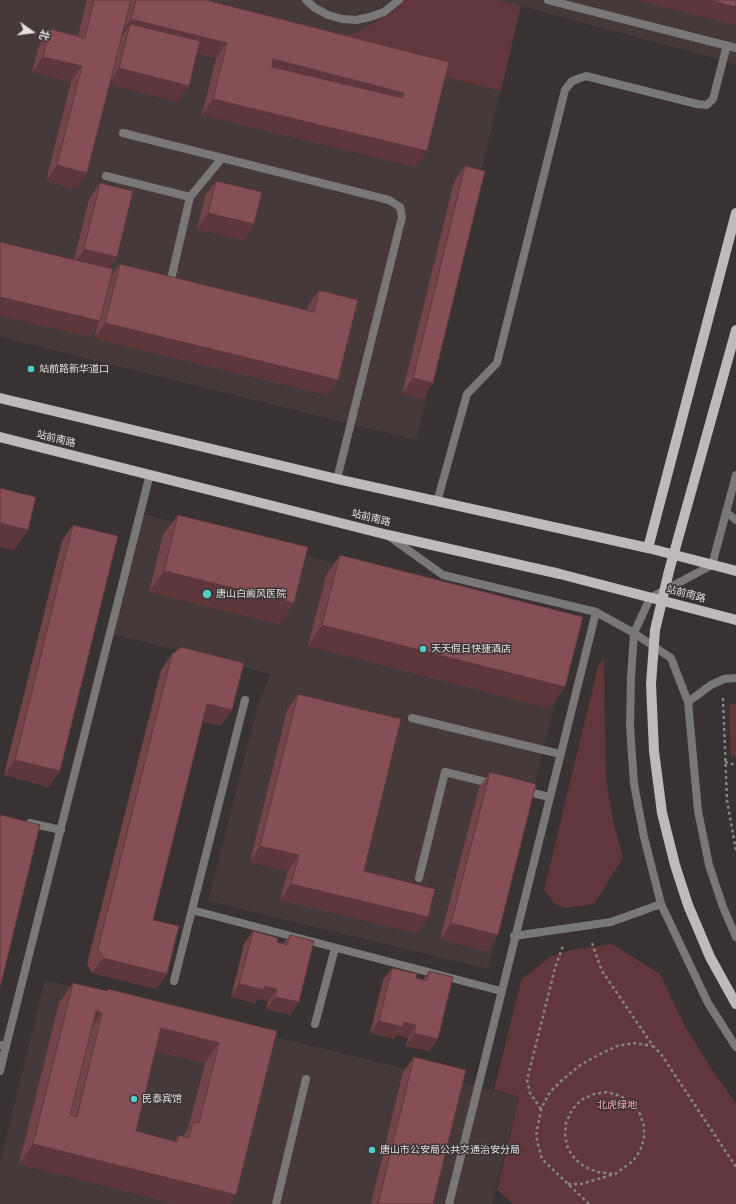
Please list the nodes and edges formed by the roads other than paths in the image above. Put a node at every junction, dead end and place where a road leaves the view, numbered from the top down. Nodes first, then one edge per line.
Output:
1 (306, 0) edge
2 (399, 0) edge
3 (548, 0) edge
4 (727, 45) junction
5 (736, 48) edge
6 (123, 132) dead end
7 (222, 158) junction
8 (106, 176) dead end
9 (190, 197) junction
10 (736, 213) edge
11 (172, 275) edge
12 (736, 330) edge
13 (0, 398) edge
14 (0, 437) edge
15 (150, 474) junction
16 (736, 475) edge
17 (337, 479) junction
18 (437, 502) junction
19 (726, 512) junction
20 (736, 520) edge
21 (388, 535) junction
22 (648, 548) junction
23 (712, 565) junction
24 (736, 571) edge
25 (650, 598) junction
26 (596, 612) junction
27 (736, 620) edge
28 (634, 633) junction
29 (736, 678) edge
30 (244, 700) dead end
31 (688, 702) junction
32 (412, 718) dead end
33 (560, 754) junction
34 (505, 786) edge
35 (520, 790) edge
36 (549, 797) junction
37 (23, 821) edge
38 (61, 830) junction
39 (419, 878) dead end
40 (661, 904) junction
41 (192, 910) junction
42 (514, 936) junction
43 (736, 937) edge
44 (335, 948) junction
45 (174, 981) dead end
46 (501, 992) junction
47 (736, 1004) edge
48 (315, 1024) dead end
49 (3, 1045) edge
50 (736, 1047) edge
51 (0, 1071) edge
52 (306, 1079) dead end
53 (276, 1204) edge
54 (449, 1204) edge

1 - 2 street
3 - 4 street
4 - 5 street
4 - 18 street
6 - 7 street
7 - 9 street
7 - 17 street
8 - 9 street
9 - 11 street
10 - 22 main road
12 - 47 main road
13 - 17 main road
14 - 15 main road, 站前南路
15 - 21 main road, 站前南路
15 - 38 street
16 - 19 street
17 - 18 main road
18 - 22 main road
19 - 20 street
19 - 23 street
21 - 25 main road, 站前南路
21 - 26 street
22 - 23 main road
23 - 24 main road
23 - 25 street
25 - 27 main road, 站前南路
25 - 28 street
26 - 28 street
26 - 33 street
28 - 31 street
28 - 40 street
29 - 31 street
30 - 41 street
31 - 43 street
32 - 33 street
33 - 36 street
34 - 39 street
35 - 36 street
36 - 42 street
37 - 38 street
38 - 49 street
40 - 42 street
40 - 50 street
41 - 44 street
41 - 45 street
42 - 46 street
44 - 46 street
44 - 48 street
46 - 54 street
49 - 51 street
52 - 53 street

